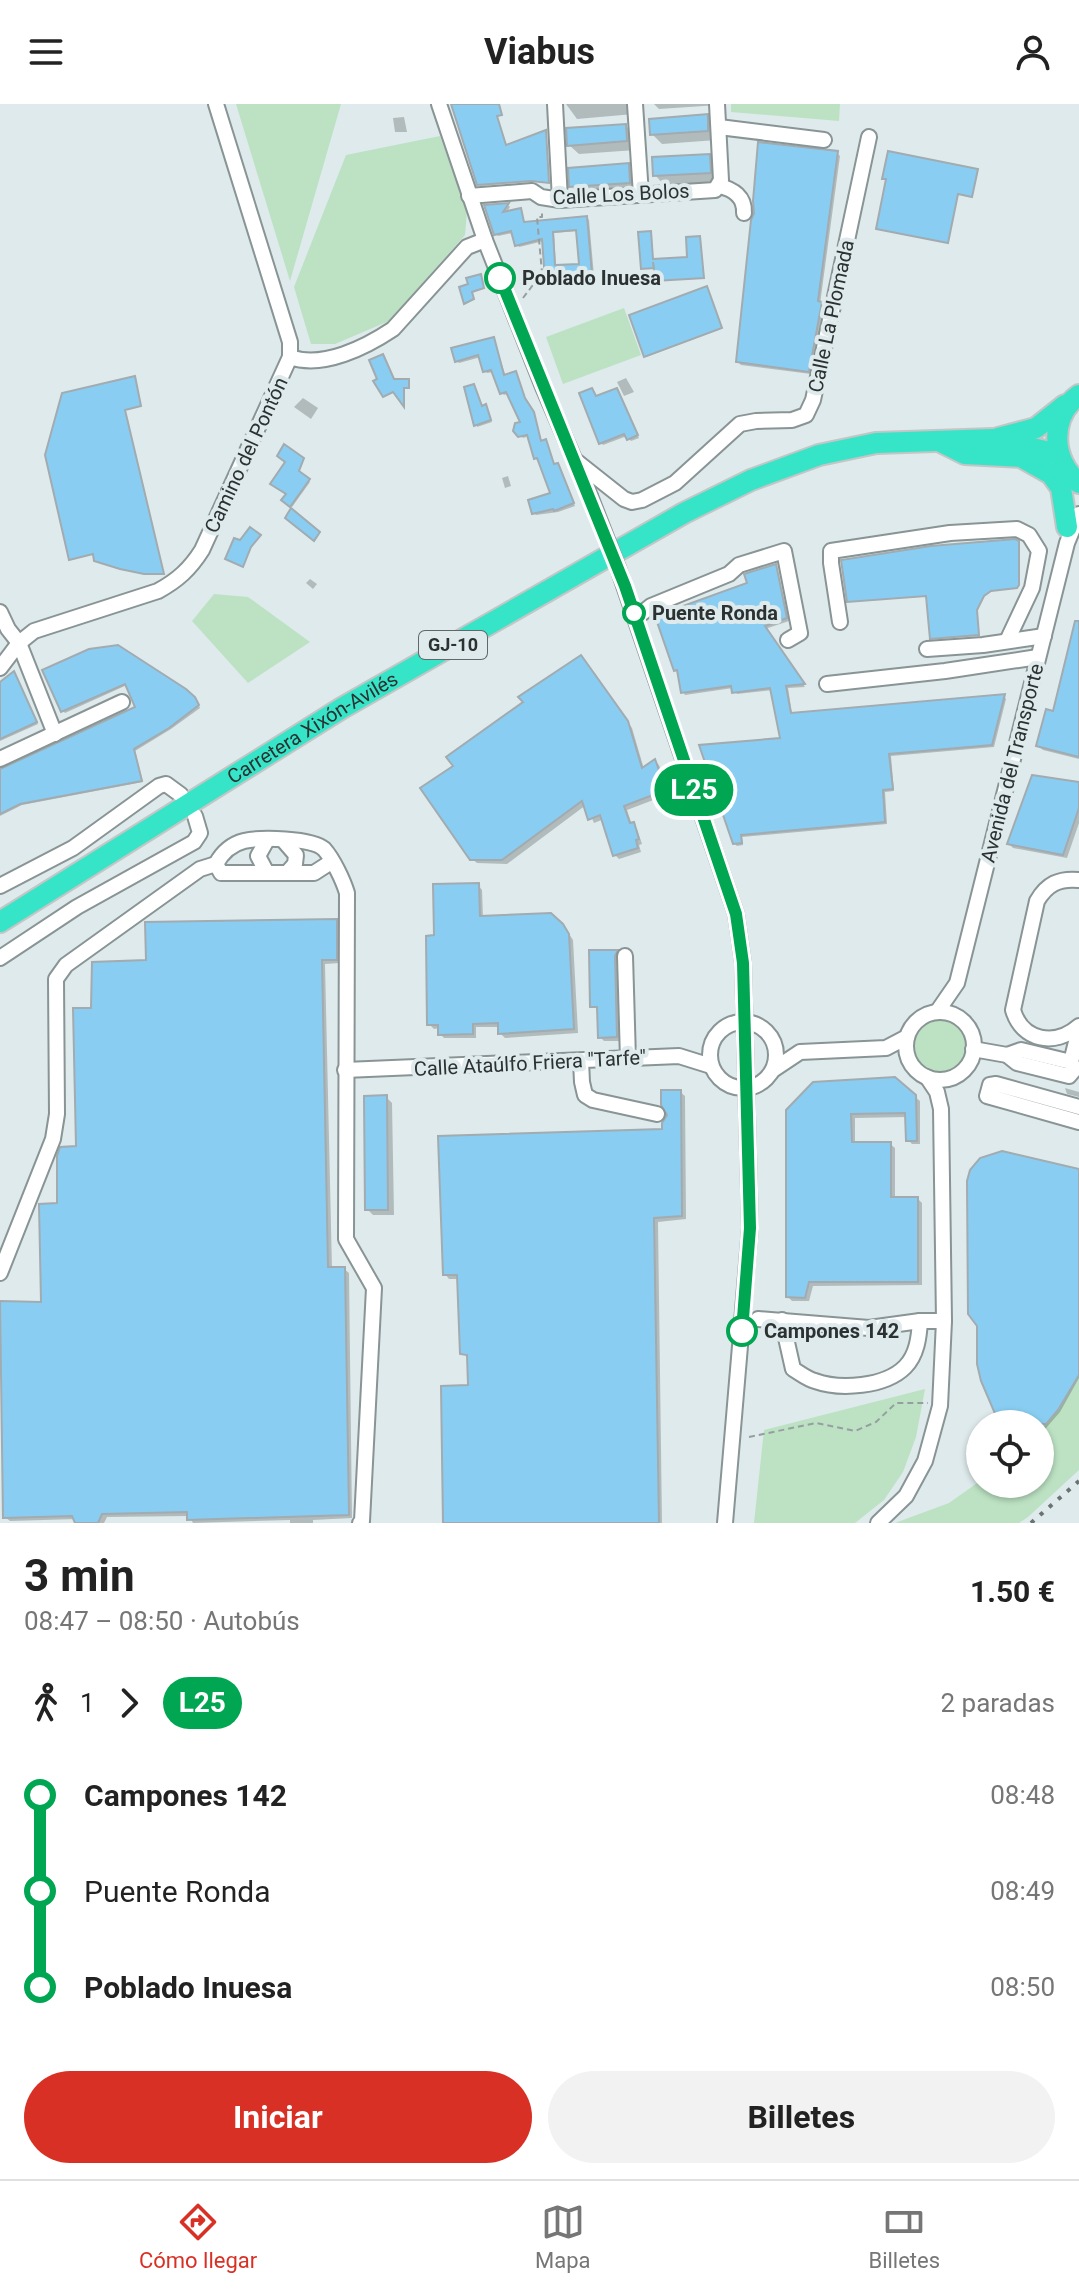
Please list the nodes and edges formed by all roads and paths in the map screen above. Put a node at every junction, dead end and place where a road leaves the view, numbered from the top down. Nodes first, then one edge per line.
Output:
1 (216, 104) edge
2 (439, 104) edge
3 (555, 104) edge
4 (635, 104) edge
5 (717, 104) edge
6 (719, 127) junction
7 (869, 137) dead end
8 (824, 140) dead end
9 (720, 183) junction
10 (641, 195) junction
11 (469, 196) junction
12 (541, 197) junction
13 (560, 200) junction
14 (744, 213) dead end
15 (485, 240) junction
16 (510, 305) junction
17 (290, 357) junction
18 (1073, 399) edge
19 (936, 439) junction
20 (994, 439) junction
21 (1058, 454) junction
22 (576, 461) junction
23 (1076, 481) edge
24 (1071, 528) edge
25 (0, 612) edge
26 (636, 618) junction
27 (840, 622) dead end
28 (1044, 636) junction
29 (788, 640) dead end
30 (1007, 641) junction
31 (19, 643) junction
32 (927, 649) dead end
33 (1038, 657) junction
34 (0, 668) edge
35 (827, 684) dead end
36 (122, 702) dead end
37 (55, 734) junction
38 (0, 759) edge
39 (181, 795) dead end
40 (195, 816) dead end
41 (267, 840) junction
42 (283, 840) junction
43 (331, 862) junction
44 (216, 864) junction
45 (267, 873) junction
46 (287, 873) junction
47 (1079, 880) edge
48 (0, 886) edge
49 (0, 922) edge
50 (625, 956) dead end
51 (0, 958) edge
52 (957, 983) junction
53 (937, 1012) junction
54 (744, 1021) junction
55 (966, 1025) junction
56 (1079, 1028) edge
57 (771, 1036) junction
58 (907, 1037) junction
59 (711, 1043) junction
60 (886, 1048) junction
61 (973, 1049) junction
62 (800, 1052) junction
63 (679, 1056) junction
64 (628, 1059) junction
65 (909, 1059) junction
66 (581, 1061) junction
67 (711, 1066) junction
68 (1075, 1069) edge
69 (345, 1070) junction
70 (773, 1070) junction
71 (927, 1077) junction
72 (951, 1078) junction
73 (746, 1088) junction
74 (1079, 1107) edge
75 (941, 1109) junction
76 (657, 1114) dead end
77 (1079, 1122) edge
78 (0, 1273) edge
79 (758, 1319) dead end
80 (782, 1320) junction
81 (920, 1321) junction
82 (944, 1321) junction
83 (940, 1406) junction
84 (749, 1437) dead end
85 (360, 1523) edge
86 (725, 1523) edge
87 (878, 1523) edge

1 - 17 street
2 - 11 street
3 - 13 street
4 - 10 street
5 - 6 street
6 - 8 street
6 - 9 street
7 - 22 street, Calle La Plomada
9 - 10 street, Calle Los Bolos
9 - 14 street
10 - 13 street, Calle Los Bolos
11 - 12 street, Calle Los Bolos
11 - 15 street
12 - 13 street, Calle Los Bolos
12 - 16 path
15 - 16 street
15 - 17 street, Camino del Pontón
16 - 22 street
17 - 31 street, Camino del Pontón
18 - 20 highway, Carretera Xixón-Avilés / GJ-10
18 - 21 highway, GJ-10
19 - 20 highway, Carretera Xixón-Avilés / GJ-10
19 - 24 highway
19 - 49 highway, Carretera Xixón-Avilés / GJ-10
20 - 21 highway, Carretera Xixón-Avilés / GJ-10
21 - 23 highway
22 - 26 street, bridge
23 - 24 street, Avenida del Transporte
24 - 28 street, Avenida del Transporte
25 - 31 street
26 - 29 street
26 - 54 street
27 - 30 street
28 - 30 street
28 - 33 street, Avenida del Transporte
30 - 32 street
31 - 34 street, Camino del Pontón
31 - 37 street
33 - 35 street
33 - 52 street, Avenida del Transporte
36 - 37 street
37 - 38 street
39 - 48 street
40 - 51 street
41 - 42 street
41 - 44 street
41 - 45 street
42 - 43 street
42 - 46 street
43 - 46 street
43 - 69 street
44 - 45 street
44 - 78 street
45 - 46 street
47 - 56 street
50 - 64 street
52 - 53 street
52 - 55 street
53 - 55 street
53 - 58 street
54 - 57 street
54 - 59 street, Calle Ataúlfo Friera "Tarfe"
54 - 73 street
55 - 61 street
56 - 68 street
57 - 62 street
57 - 70 street
58 - 60 street
58 - 65 street
59 - 63 street, Calle Ataúlfo Friera "Tarfe"
59 - 67 street
60 - 62 street
60 - 65 street
61 - 68 street
61 - 72 street
62 - 70 street
63 - 64 street, Calle Ataúlfo Friera "Tarfe"
63 - 67 street, Calle Ataúlfo Friera "Tarfe"
64 - 66 street, Calle Ataúlfo Friera "Tarfe"
65 - 71 street
66 - 69 street, Calle Ataúlfo Friera "Tarfe"
66 - 76 street
67 - 73 street, Calle Ataúlfo Friera "Tarfe"
69 - 85 street
70 - 73 street
71 - 72 street
71 - 75 street
72 - 75 street
73 - 86 street
74 - 77 street
75 - 82 street
79 - 80 street
80 - 81 street
80 - 81 street
81 - 82 street
82 - 83 street
83 - 84 path
83 - 87 street

